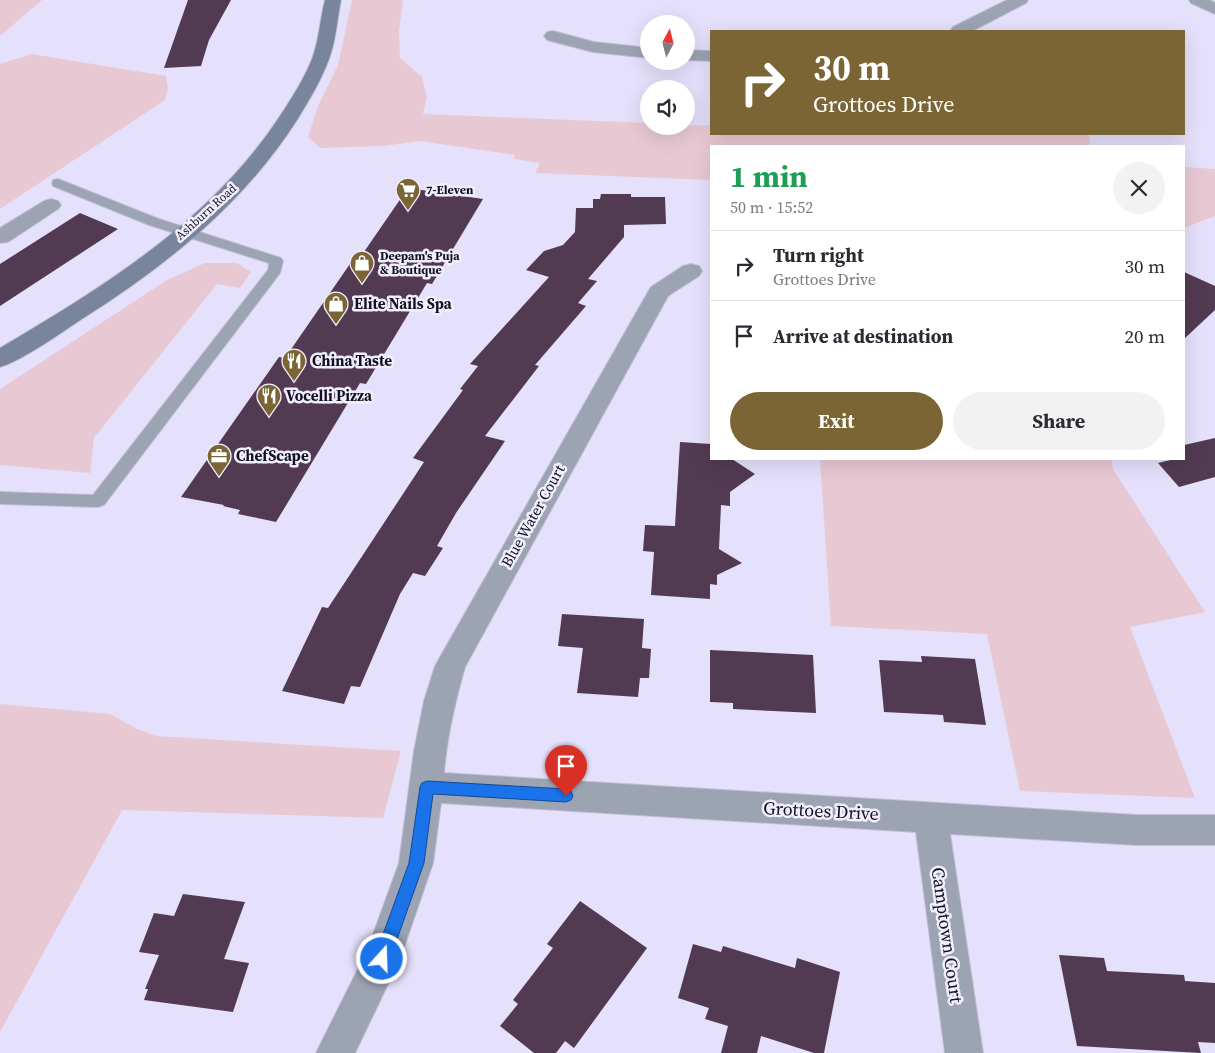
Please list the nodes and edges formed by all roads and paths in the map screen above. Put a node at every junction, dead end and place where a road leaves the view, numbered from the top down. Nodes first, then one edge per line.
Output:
1 (333, 0) edge
2 (1020, 0) edge
3 (1197, 0) edge
4 (1215, 9) edge
5 (961, 30) edge
6 (553, 36) dead end
7 (640, 52) edge
8 (695, 55) edge
9 (710, 56) edge
10 (58, 183) dead end
11 (51, 205) dead end
12 (186, 232) junction
13 (0, 237) edge
14 (692, 271) dead end
15 (0, 359) edge
16 (0, 498) edge
17 (427, 787) junction
18 (931, 817) junction
19 (1215, 830) edge
20 (335, 1053) edge
21 (964, 1053) edge

1 - 12 main road, Ashburn Road
2 - 5 street
3 - 4 street
6 - 7 street
8 - 9 street
10 - 12 lane
11 - 13 street
12 - 15 main road, Ashburn Road
12 - 16 lane
14 - 17 street, Blue Water Court
17 - 18 street, Grottoes Drive
17 - 20 street, Blue Water Court
18 - 19 street, Grottoes Drive
18 - 21 street, Camptown Court

